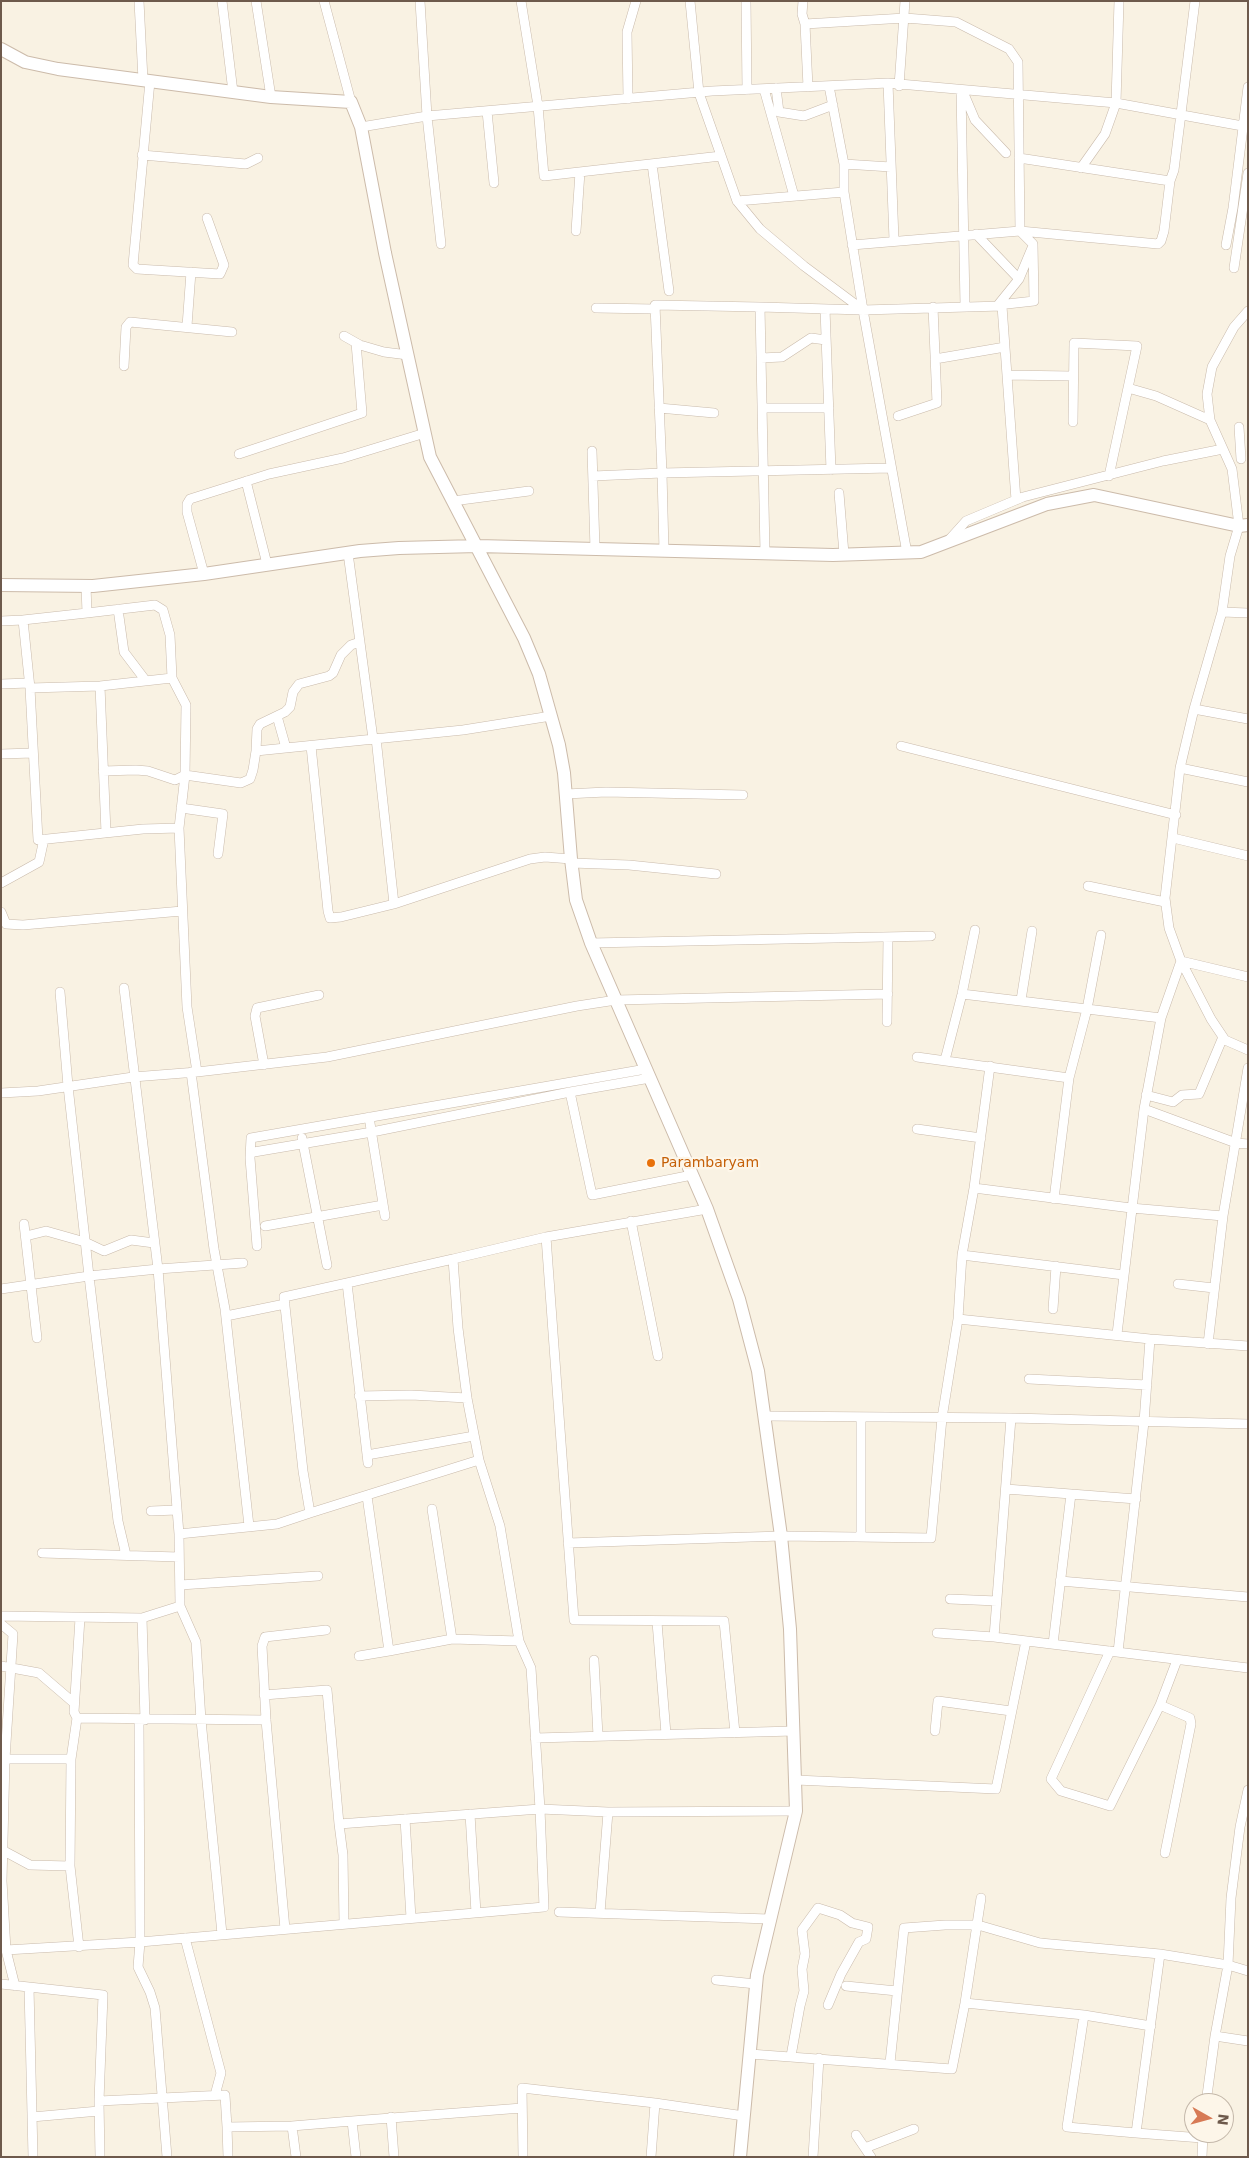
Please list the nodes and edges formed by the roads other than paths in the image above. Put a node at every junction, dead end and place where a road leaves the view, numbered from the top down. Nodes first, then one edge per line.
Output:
1 (139, 1) edge
2 (222, 1) edge
3 (256, 1) edge
4 (324, 1) edge
5 (420, 1) edge
6 (521, 1) edge
7 (636, 1) edge
8 (690, 1) edge
9 (746, 1) edge
10 (803, 1) edge
11 (905, 1) edge
12 (1119, 1) edge
13 (1195, 1) edge
14 (905, 18) junction
15 (805, 24) junction
16 (1, 49) edge
17 (146, 80) junction
18 (888, 83) junction
19 (829, 86) junction
20 (899, 86) junction
21 (808, 87) junction
22 (1248, 87) edge
23 (776, 88) junction
24 (764, 89) junction
25 (747, 90) junction
26 (961, 90) junction
27 (233, 92) junction
28 (699, 92) junction
29 (1018, 93) junction
30 (271, 97) junction
31 (628, 99) junction
32 (351, 102) junction
33 (1116, 103) junction
34 (832, 105) junction
35 (538, 106) junction
36 (487, 111) junction
37 (1180, 114) junction
38 (427, 116) junction
39 (1246, 126) edge
40 (361, 127) junction
41 (1006, 154) dead end
42 (142, 155) junction
43 (721, 156) junction
44 (258, 158) dead end
45 (1019, 158) junction
46 (652, 164) junction
47 (844, 164) junction
48 (891, 167) junction
49 (1081, 168) junction
50 (580, 172) junction
51 (1248, 173) edge
52 (1170, 181) junction
53 (494, 183) dead end
54 (844, 192) junction
55 (794, 196) junction
56 (737, 201) junction
57 (208, 218) dead end
58 (576, 231) dead end
59 (1020, 231) junction
60 (976, 234) junction
61 (964, 235) junction
62 (894, 240) junction
63 (441, 244) dead end
64 (1034, 244) junction
65 (852, 245) junction
66 (1226, 245) dead end
67 (1234, 268) dead end
68 (191, 272) junction
69 (1019, 279) junction
70 (669, 291) dead end
71 (998, 305) junction
72 (965, 306) junction
73 (760, 307) junction
74 (933, 307) junction
75 (596, 308) dead end
76 (655, 309) junction
77 (825, 309) junction
78 (863, 310) junction
79 (1248, 311) edge
80 (187, 326) junction
81 (232, 332) dead end
82 (344, 336) dead end
83 (826, 340) junction
84 (356, 343) junction
85 (1005, 347) junction
86 (408, 355) junction
87 (761, 358) junction
88 (935, 359) junction
89 (124, 366) dead end
90 (1007, 375) junction
91 (1072, 376) junction
92 (1128, 388) junction
93 (660, 408) junction
94 (762, 408) junction
95 (828, 408) junction
96 (714, 412) dead end
97 (898, 416) dead end
98 (1210, 420) junction
99 (1073, 422) dead end
100 (1239, 427) dead end
101 (425, 432) junction
102 (592, 450) dead end
103 (1225, 453) junction
104 (239, 454) dead end
105 (1244, 459) edge
106 (892, 468) junction
107 (831, 470) junction
108 (763, 471) junction
109 (662, 473) junction
110 (593, 476) junction
111 (1109, 476) junction
112 (246, 481) junction
113 (529, 491) dead end
114 (840, 493) dead end
115 (1016, 500) junction
116 (454, 501) junction
117 (1243, 525) edge
118 (946, 543) junction
119 (478, 546) junction
120 (595, 549) junction
121 (664, 551) junction
122 (348, 553) junction
123 (765, 553) junction
124 (907, 553) junction
125 (844, 554) junction
126 (267, 564) junction
127 (204, 574) junction
128 (1, 585) edge
129 (86, 586) junction
130 (118, 609) junction
131 (1222, 612) junction
132 (87, 613) junction
133 (1248, 613) edge
134 (23, 620) junction
135 (1, 621) edge
136 (360, 642) junction
137 (172, 678) junction
138 (146, 680) junction
139 (1, 684) edge
140 (29, 685) junction
141 (100, 686) junction
142 (1194, 709) junction
143 (277, 716) junction
144 (551, 716) junction
145 (1248, 719) edge
146 (375, 738) junction
147 (311, 746) junction
148 (901, 746) dead end
149 (286, 748) junction
150 (256, 751) junction
151 (33, 753) junction
152 (1, 754) edge
153 (1180, 768) junction
154 (104, 771) junction
155 (185, 774) junction
156 (1248, 782) edge
157 (566, 794) junction
158 (743, 795) dead end
159 (181, 808) junction
160 (1176, 814) junction
161 (179, 828) junction
162 (106, 833) junction
163 (1173, 838) junction
164 (44, 839) junction
165 (218, 854) dead end
166 (1248, 856) edge
167 (571, 861) junction
168 (716, 874) dead end
169 (1, 883) edge
170 (1088, 886) dead end
171 (1165, 902) junction
172 (394, 904) junction
173 (182, 911) junction
174 (1, 912) edge
175 (975, 930) dead end
176 (1032, 931) dead end
177 (1101, 935) dead end
178 (930, 936) dead end
179 (888, 937) junction
180 (591, 943) junction
181 (1181, 961) junction
182 (1248, 977) edge
183 (124, 988) dead end
184 (60, 992) dead end
185 (888, 994) junction
186 (962, 994) junction
187 (319, 995) dead end
188 (616, 1000) junction
189 (1021, 1000) junction
190 (1086, 1009) junction
191 (1161, 1018) junction
192 (887, 1022) dead end
193 (1223, 1037) junction
194 (1248, 1050) edge
195 (917, 1057) dead end
196 (945, 1060) junction
197 (264, 1065) junction
198 (990, 1066) junction
199 (1248, 1068) edge
200 (194, 1072) junction
201 (648, 1073) junction
202 (133, 1076) junction
203 (1069, 1078) junction
204 (68, 1086) junction
205 (570, 1092) junction
206 (1, 1093) edge
207 (1146, 1095) junction
208 (1144, 1109) junction
209 (369, 1117) junction
210 (917, 1129) dead end
211 (300, 1130) junction
212 (372, 1132) junction
213 (981, 1138) junction
214 (302, 1143) junction
215 (1236, 1143) junction
216 (1248, 1144) edge
217 (254, 1152) dead end
218 (692, 1175) junction
219 (974, 1188) junction
220 (1054, 1199) junction
221 (383, 1205) junction
222 (1131, 1208) junction
223 (707, 1209) junction
224 (318, 1216) junction
225 (385, 1216) dead end
226 (1223, 1216) junction
227 (631, 1221) junction
228 (24, 1224) dead end
229 (265, 1226) dead end
230 (26, 1236) junction
231 (546, 1237) junction
232 (85, 1242) junction
233 (154, 1243) junction
234 (257, 1246) dead end
235 (962, 1255) junction
236 (453, 1259) junction
237 (243, 1263) dead end
238 (218, 1265) junction
239 (327, 1265) dead end
240 (1056, 1266) junction
241 (158, 1269) junction
242 (1124, 1275) junction
243 (89, 1276) junction
244 (346, 1283) junction
245 (1178, 1284) dead end
246 (31, 1286) junction
247 (1214, 1288) junction
248 (1, 1289) edge
249 (285, 1304) junction
250 (1053, 1309) dead end
251 (226, 1316) junction
252 (958, 1319) junction
253 (1117, 1334) junction
254 (37, 1338) dead end
255 (1150, 1340) junction
256 (1208, 1344) junction
257 (1248, 1346) edge
258 (658, 1356) dead end
259 (1029, 1379) dead end
260 (1147, 1385) junction
261 (359, 1396) junction
262 (467, 1398) junction
263 (764, 1416) junction
264 (861, 1417) junction
265 (942, 1418) junction
266 (1012, 1418) junction
267 (1144, 1422) junction
268 (1248, 1424) edge
269 (474, 1436) junction
270 (480, 1460) junction
271 (1006, 1489) junction
272 (1071, 1494) junction
273 (367, 1496) junction
274 (1136, 1499) junction
275 (432, 1508) dead end
276 (177, 1510) junction
277 (151, 1511) dead end
278 (310, 1514) junction
279 (249, 1526) junction
280 (179, 1534) junction
281 (781, 1536) junction
282 (861, 1537) junction
283 (568, 1543) junction
284 (42, 1553) dead end
285 (126, 1555) junction
286 (179, 1556) junction
287 (318, 1576) dead end
288 (1060, 1581) junction
289 (180, 1585) junction
290 (1126, 1587) junction
291 (1248, 1597) edge
292 (950, 1599) dead end
293 (997, 1601) junction
294 (180, 1606) junction
295 (1, 1616) edge
296 (80, 1618) junction
297 (142, 1618) junction
298 (657, 1622) junction
299 (1, 1624) edge
300 (326, 1630) dead end
301 (937, 1632) dead end
302 (994, 1637) junction
303 (452, 1639) junction
304 (1026, 1640) junction
305 (520, 1641) junction
306 (1053, 1644) junction
307 (389, 1651) junction
308 (1114, 1652) junction
309 (359, 1656) dead end
310 (594, 1660) dead end
311 (1177, 1660) junction
312 (1, 1666) edge
313 (11, 1668) junction
314 (1248, 1668) edge
315 (264, 1695) junction
316 (74, 1703) junction
317 (1160, 1705) junction
318 (1012, 1711) junction
319 (76, 1718) junction
320 (142, 1720) junction
321 (201, 1720) junction
322 (266, 1720) junction
323 (935, 1730) dead end
324 (794, 1731) junction
325 (735, 1732) junction
326 (666, 1734) junction
327 (598, 1736) junction
328 (535, 1738) junction
329 (5, 1759) junction
330 (72, 1760) junction
331 (796, 1780) junction
332 (1248, 1790) edge
333 (2, 1799) edge
334 (540, 1809) junction
335 (796, 1811) junction
336 (608, 1812) junction
337 (470, 1814) junction
338 (405, 1819) junction
339 (339, 1824) junction
340 (2, 1850) edge
341 (1165, 1853) dead end
342 (70, 1866) junction
343 (981, 1898) dead end
344 (560, 1912) dead end
345 (476, 1913) junction
346 (600, 1913) junction
347 (410, 1918) junction
348 (769, 1919) junction
349 (344, 1924) junction
350 (978, 1925) junction
351 (285, 1929) junction
352 (222, 1934) junction
353 (185, 1938) junction
354 (140, 1942) junction
355 (79, 1947) junction
356 (6, 1950) junction
357 (1160, 1954) junction
358 (1228, 1965) junction
359 (1248, 1971) edge
360 (716, 1980) dead end
361 (1, 1984) edge
362 (756, 1984) junction
363 (15, 1986) junction
364 (846, 1986) dead end
365 (29, 1987) junction
366 (897, 1991) junction
367 (965, 2003) junction
368 (828, 2005) dead end
369 (1084, 2015) junction
370 (1151, 2026) junction
371 (1215, 2036) junction
372 (1248, 2041) edge
373 (750, 2054) junction
374 (791, 2056) junction
375 (819, 2058) junction
376 (890, 2063) junction
377 (1207, 2093) edge
378 (215, 2095) junction
379 (162, 2097) junction
380 (655, 2103) junction
381 (99, 2106) junction
382 (522, 2108) junction
383 (744, 2116) junction
384 (32, 2117) junction
385 (391, 2117) junction
386 (352, 2121) junction
387 (292, 2126) junction
388 (226, 2127) junction
389 (914, 2129) dead end
390 (1136, 2133) junction
391 (856, 2135) dead end
392 (1184, 2135) edge
393 (1202, 2143) edge
394 (865, 2148) junction
395 (33, 2157) edge
396 (100, 2157) edge
397 (167, 2157) edge
398 (228, 2157) edge
399 (296, 2157) edge
400 (356, 2157) edge
401 (394, 2157) edge
402 (523, 2157) edge
403 (651, 2157) edge
404 (740, 2157) edge
405 (813, 2157) edge
406 (871, 2157) edge
407 (1202, 2157) edge

1 - 17 street
2 - 27 street
3 - 30 street
4 - 32 street
5 - 38 street
6 - 35 street
7 - 31 street
8 - 28 street
9 - 25 street
10 - 15 street
11 - 14 street
12 - 33 street
13 - 37 street
14 - 15 street
14 - 20 street
14 - 29 street
15 - 21 street
16 - 17 main road
17 - 27 main road
17 - 42 street
18 - 19 street
18 - 20 street
18 - 48 street
19 - 21 street
19 - 34 street
20 - 26 street
21 - 23 street
22 - 39 street
23 - 24 street
23 - 34 street
24 - 25 street
24 - 55 street
25 - 28 street
26 - 29 street
26 - 41 street
26 - 61 street
27 - 30 main road
28 - 31 street
28 - 43 street
29 - 33 street
29 - 45 street
30 - 32 main road
31 - 35 street
32 - 40 main road
33 - 37 street
33 - 49 street
34 - 47 street
35 - 36 street
35 - 50 street
36 - 38 street
36 - 53 street
37 - 39 street
37 - 52 street
38 - 40 street
38 - 63 street
39 - 66 street
40 - 86 main road
42 - 44 street
42 - 68 street
43 - 46 street
43 - 56 street
45 - 49 street
45 - 59 street
46 - 50 street
46 - 70 street
47 - 48 street
47 - 54 street
48 - 62 street
49 - 52 street
50 - 58 street
51 - 67 street
52 - 59 street
54 - 55 street
54 - 65 street
55 - 56 street
56 - 78 street
57 - 68 street
59 - 60 street
59 - 64 street
60 - 61 street
60 - 69 street
61 - 62 street
61 - 72 street
62 - 65 street
64 - 69 street
64 - 71 street
65 - 78 street
68 - 80 street
69 - 71 street
71 - 72 street
71 - 85 street
72 - 74 street
73 - 76 street
73 - 77 street
73 - 87 street
74 - 78 street
74 - 88 street
75 - 76 street
76 - 93 street
77 - 78 street
77 - 83 street
78 - 106 street
79 - 98 street
80 - 81 street
80 - 89 street
82 - 84 street
83 - 87 street
83 - 95 street
84 - 86 street
84 - 104 street
85 - 88 street
85 - 90 street
86 - 101 main road
87 - 94 street
88 - 97 street
90 - 91 street
90 - 115 street
91 - 92 street
91 - 99 street
92 - 98 street
92 - 111 street
93 - 96 street
93 - 109 street
94 - 95 street
94 - 108 street
95 - 107 street
98 - 103 street
100 - 105 street
101 - 112 street
101 - 116 main road
102 - 110 street
103 - 105 street
103 - 111 street
103 - 117 street
106 - 107 street
106 - 124 street
107 - 108 street
108 - 109 street
108 - 123 street
109 - 110 street
109 - 121 street
110 - 120 street
111 - 115 street
112 - 126 street
112 - 127 street
113 - 116 street
114 - 125 street
115 - 118 street
116 - 119 main road
117 - 118 main road
117 - 131 street
118 - 124 main road
119 - 120 main road
119 - 122 main road
119 - 144 main road
120 - 121 main road
121 - 123 main road
122 - 126 main road
122 - 136 street
123 - 125 main road
124 - 125 main road
126 - 127 main road
127 - 129 main road
128 - 129 main road
129 - 132 street
130 - 132 street
130 - 137 street
130 - 138 street
131 - 133 street
131 - 142 street
132 - 134 street
134 - 135 street
134 - 140 street
136 - 143 street
136 - 146 street
137 - 138 street
137 - 155 street
138 - 141 street
139 - 140 street
140 - 141 street
140 - 151 street
141 - 154 street
142 - 145 street
142 - 153 street
143 - 149 street
143 - 150 street
144 - 146 street
144 - 157 main road
146 - 147 street
146 - 172 street
147 - 149 street
147 - 172 street
148 - 160 street
149 - 150 street
150 - 155 street
151 - 152 street
151 - 164 street
153 - 156 street
153 - 160 street
154 - 155 street
154 - 162 street
155 - 159 street
157 - 158 street
157 - 167 main road
159 - 161 street
159 - 165 street
160 - 163 street
161 - 162 street
161 - 173 street
162 - 164 street
163 - 166 street
163 - 171 street
164 - 169 street
167 - 168 street
167 - 172 street
167 - 180 main road
170 - 171 street
171 - 181 street
173 - 174 street
173 - 200 street
175 - 186 street
176 - 189 street
177 - 190 street
178 - 179 street
179 - 180 street
179 - 185 street
180 - 188 main road
181 - 182 street
181 - 191 street
181 - 193 street
183 - 202 street
184 - 204 street
185 - 188 street
185 - 192 street
186 - 189 street
186 - 196 street
187 - 197 street
188 - 197 street
188 - 201 main road
189 - 190 street
190 - 191 street
190 - 203 street
191 - 207 street
193 - 194 street
193 - 207 street
195 - 196 street
196 - 198 street
197 - 200 street
198 - 203 street
198 - 213 street
199 - 215 street
200 - 202 street
200 - 238 street
201 - 205 street
201 - 209 street
201 - 218 main road
202 - 204 street
202 - 233 street
203 - 220 street
204 - 206 street
204 - 232 street
205 - 212 street
205 - 218 street
207 - 208 street
208 - 215 street
208 - 222 street
209 - 211 street
209 - 212 street
210 - 213 street
211 - 214 street
211 - 234 street
212 - 214 street
212 - 221 street
213 - 219 street
214 - 217 street
214 - 224 street
215 - 216 street
215 - 226 street
218 - 223 main road
219 - 220 street
219 - 235 street
220 - 222 street
221 - 224 street
221 - 225 street
222 - 226 street
222 - 242 street
223 - 227 street
223 - 263 main road
224 - 229 street
224 - 239 street
226 - 247 street
227 - 231 street
227 - 258 street
228 - 230 street
230 - 232 street
230 - 246 street
231 - 236 street
231 - 283 street
232 - 233 street
232 - 243 street
233 - 241 street
235 - 240 street
235 - 252 street
236 - 244 street
236 - 262 street
237 - 238 street
238 - 241 street
238 - 251 street
240 - 242 street
240 - 250 street
241 - 243 street
241 - 276 street
242 - 253 street
243 - 246 street
243 - 285 street
244 - 249 street
244 - 261 street
245 - 247 street
246 - 248 street
246 - 254 street
247 - 256 street
249 - 251 street
249 - 278 street
251 - 279 street
252 - 253 street
252 - 265 street
253 - 255 street
255 - 256 street
255 - 260 street
256 - 257 street
259 - 260 street
260 - 267 street
261 - 262 street
261 - 269 street
262 - 269 street
263 - 264 street
263 - 281 main road
264 - 265 street
264 - 282 street
265 - 266 street
265 - 282 street
266 - 267 street
266 - 271 street
267 - 268 street
267 - 274 street
269 - 270 street
270 - 273 street
270 - 305 street
271 - 272 street
271 - 293 street
272 - 274 street
272 - 288 street
273 - 278 street
273 - 307 street
274 - 290 street
275 - 303 street
276 - 277 street
276 - 280 street
278 - 279 street
279 - 280 street
280 - 286 street
281 - 282 street
281 - 283 street
281 - 324 main road
283 - 298 street
284 - 285 street
285 - 286 street
286 - 289 street
287 - 289 street
288 - 290 street
288 - 306 street
289 - 294 street
290 - 291 street
290 - 308 street
292 - 293 street
293 - 302 street
294 - 297 street
294 - 321 street
295 - 296 street
296 - 297 street
296 - 316 street
297 - 320 street
298 - 325 street
298 - 326 street
299 - 313 street
300 - 315 street
301 - 302 street
302 - 304 street
303 - 305 street
303 - 307 street
304 - 306 street
304 - 318 street
305 - 328 street
306 - 308 street
307 - 309 street
308 - 311 street
308 - 317 street
310 - 327 street
311 - 314 street
311 - 317 street
312 - 313 street
313 - 316 street
313 - 329 street
315 - 322 street
315 - 339 street
316 - 319 street
317 - 341 street
318 - 323 street
318 - 331 street
319 - 320 street
319 - 330 street
320 - 321 street
320 - 354 street
321 - 322 street
321 - 352 street
322 - 351 street
324 - 325 street
324 - 331 main road
325 - 326 street
326 - 327 street
327 - 328 street
328 - 334 street
329 - 330 street
329 - 333 street
330 - 342 street
331 - 335 main road
332 - 358 street
333 - 340 street
334 - 336 street
334 - 337 street
334 - 345 street
335 - 336 street
335 - 348 main road
336 - 346 street
337 - 338 street
337 - 345 street
338 - 339 street
338 - 347 street
339 - 349 street
340 - 342 street
340 - 356 street
342 - 355 street
343 - 350 street
344 - 346 street
345 - 347 street
346 - 348 street
347 - 349 street
348 - 362 main road
349 - 351 street
350 - 357 street
350 - 366 street
350 - 367 street
351 - 352 street
352 - 353 street
353 - 354 street
353 - 378 street
354 - 355 street
354 - 379 street
355 - 356 street
356 - 363 street
357 - 358 street
357 - 370 street
358 - 359 street
358 - 371 street
360 - 362 street
361 - 363 street
362 - 373 main road
363 - 365 street
364 - 366 street
365 - 381 street
365 - 384 street
366 - 376 street
367 - 369 street
367 - 376 street
368 - 374 street
369 - 370 street
369 - 390 street
370 - 390 street
371 - 372 street
371 - 377 street
373 - 374 street
373 - 383 main road
374 - 375 street
375 - 376 street
375 - 405 street
378 - 379 street
378 - 388 street
379 - 381 street
379 - 397 street
380 - 382 street
380 - 383 street
380 - 403 street
381 - 384 street
381 - 396 street
382 - 385 street
382 - 402 street
383 - 404 main road
384 - 395 street
385 - 386 street
385 - 401 street
386 - 387 street
386 - 400 street
387 - 388 street
387 - 399 street
388 - 398 street
389 - 394 street
390 - 392 street
391 - 394 street
393 - 407 street
394 - 406 street

